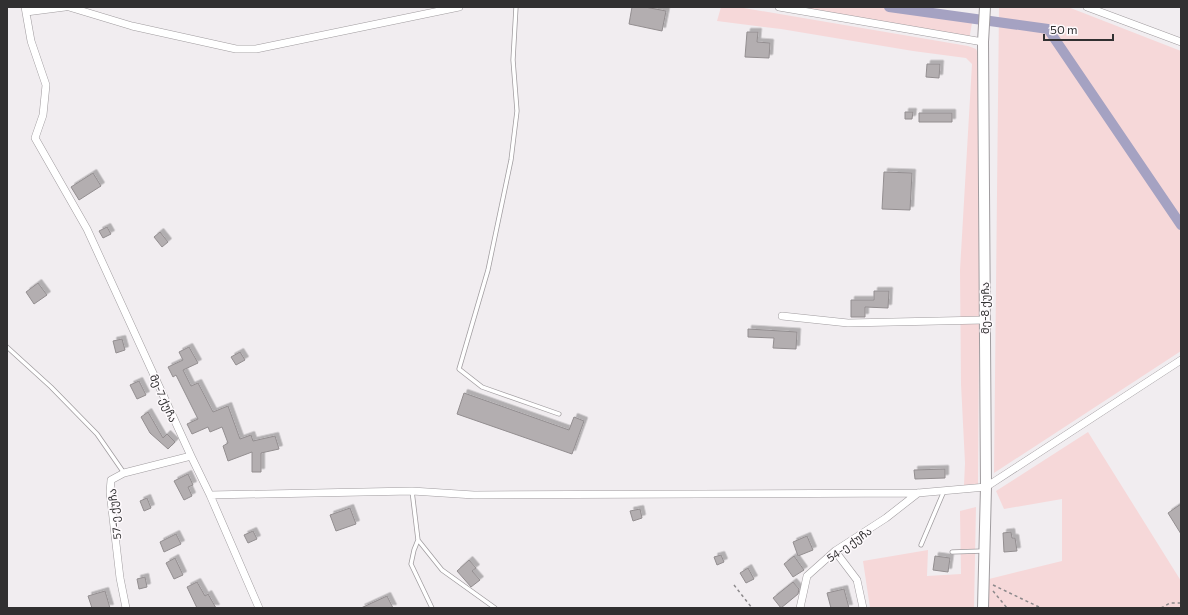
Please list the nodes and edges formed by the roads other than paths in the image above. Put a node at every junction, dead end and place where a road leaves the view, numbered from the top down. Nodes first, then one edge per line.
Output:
1 (65, 7) edge
2 (69, 7) edge
3 (459, 7) edge
4 (516, 7) edge
5 (779, 7) edge
6 (984, 7) edge
7 (1088, 7) edge
8 (25, 9) edge
9 (983, 42) junction
10 (1181, 42) edge
11 (782, 316) dead end
12 (984, 320) junction
13 (7, 347) edge
14 (1181, 360) edge
15 (559, 414) dead end
16 (191, 456) junction
17 (124, 473) junction
18 (986, 487) junction
19 (412, 491) junction
20 (944, 491) junction
21 (918, 494) junction
22 (210, 495) junction
23 (418, 540) junction
24 (921, 545) dead end
25 (835, 551) junction
26 (984, 551) junction
27 (952, 552) dead end
28 (126, 608) edge
29 (259, 608) edge
30 (432, 608) edge
31 (495, 608) edge
32 (800, 608) edge
33 (863, 608) edge
34 (983, 608) edge

1 - 8 street
2 - 3 street
4 - 15 lane
5 - 9 street
6 - 9 street, მე-8 ქუჩა
7 - 10 street
8 - 16 street, მე-7 ქუჩა
9 - 12 street, მე-8 ქუჩა
11 - 12 street
12 - 18 street, მე-8 ქუჩა
13 - 17 lane
14 - 18 street
16 - 17 street, 57-ე ქუჩა
16 - 22 street, მე-7 ქუჩა
17 - 28 street, 57-ე ქუჩა
18 - 20 street
18 - 26 street, მე-8 ქუჩა
19 - 21 street
19 - 22 street
19 - 23 lane
20 - 21 street
20 - 24 lane
21 - 25 street, 54-ე ქუჩა
22 - 29 street, მე-7 ქუჩა
23 - 30 lane
23 - 31 lane
25 - 32 street, 54-ე ქუჩა
25 - 33 street
26 - 27 lane
26 - 34 street, მე-8 ქუჩა

